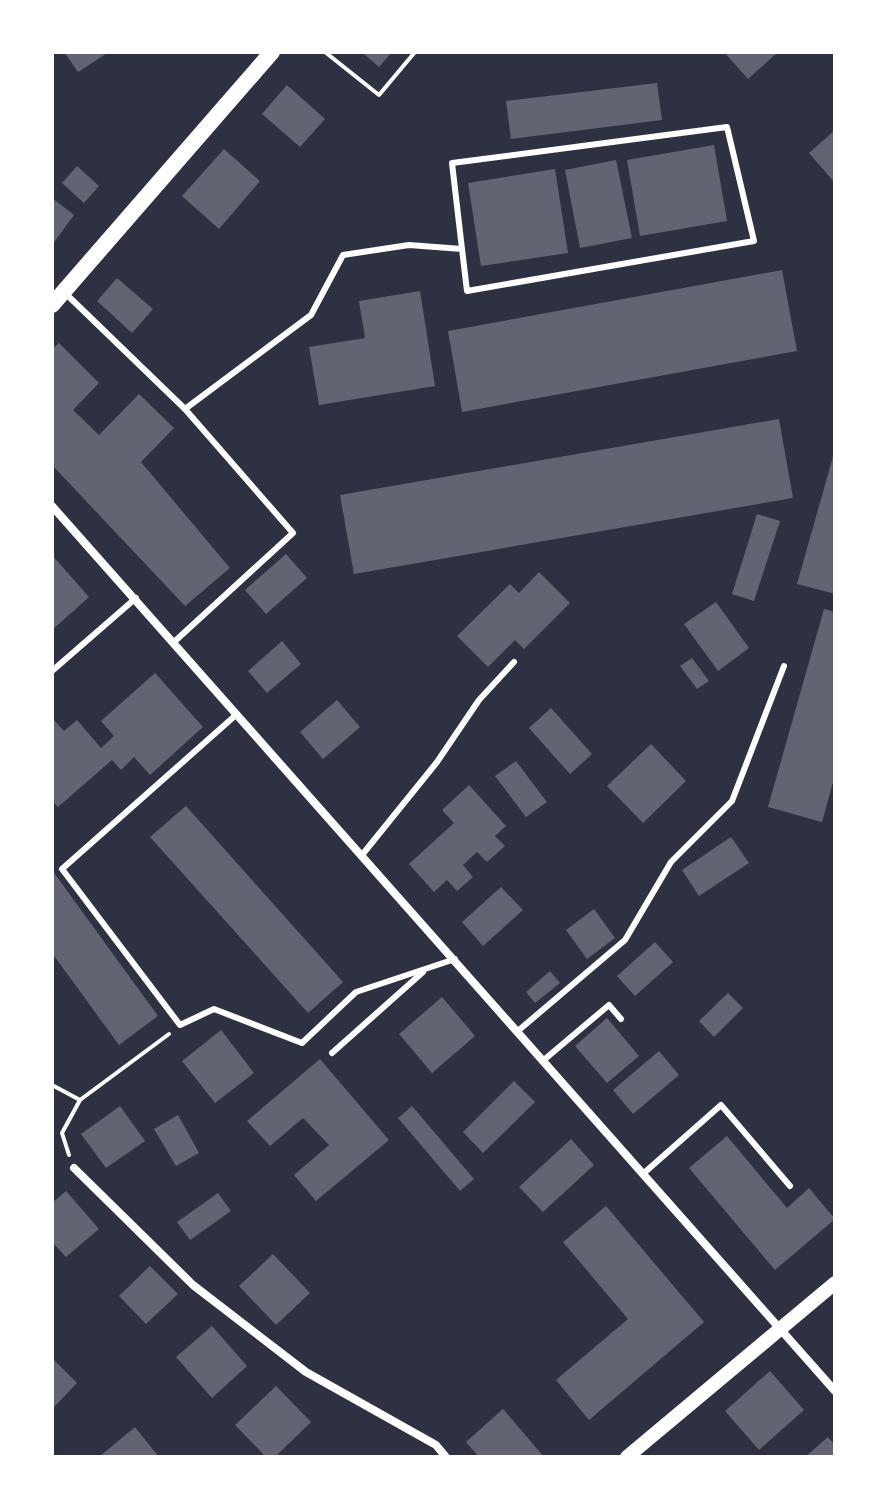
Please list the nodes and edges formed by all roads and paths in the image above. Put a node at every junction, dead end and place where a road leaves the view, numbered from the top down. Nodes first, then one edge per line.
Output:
1 (272, 52) edge
2 (325, 52) edge
3 (415, 52) edge
4 (462, 249) junction
5 (64, 292) junction
6 (52, 305) edge
7 (185, 409) junction
8 (52, 506) edge
9 (136, 598) junction
10 (174, 642) junction
11 (514, 662) dead end
12 (784, 666) dead end
13 (52, 671) edge
14 (237, 714) junction
15 (362, 855) junction
16 (455, 959) junction
17 (426, 970) junction
18 (621, 1019) dead end
19 (180, 1025) junction
20 (519, 1030) junction
21 (332, 1053) dead end
22 (545, 1059) junction
23 (52, 1085) edge
24 (80, 1100) junction
25 (74, 1168) joint
26 (644, 1173) junction
27 (790, 1186) dead end
28 (835, 1283) edge
29 (782, 1329) junction
30 (835, 1391) edge
31 (446, 1457) edge
32 (627, 1457) edge

1 - 5 main road
2 - 3 path
4 - 4 lane
4 - 7 lane
5 - 6 main road
5 - 7 lane
7 - 10 lane
8 - 9 street
9 - 10 street
9 - 13 lane
10 - 14 street
11 - 15 lane
12 - 20 lane
14 - 15 street
14 - 19 lane
15 - 16 street
16 - 17 lane
16 - 20 street
17 - 19 lane
17 - 21 lane
18 - 22 lane
19 - 24 path
20 - 22 street
22 - 26 street
23 - 24 path
24 - 25 path
25 - 31 street
26 - 27 lane
26 - 29 street
28 - 29 street
29 - 30 street
29 - 32 street

